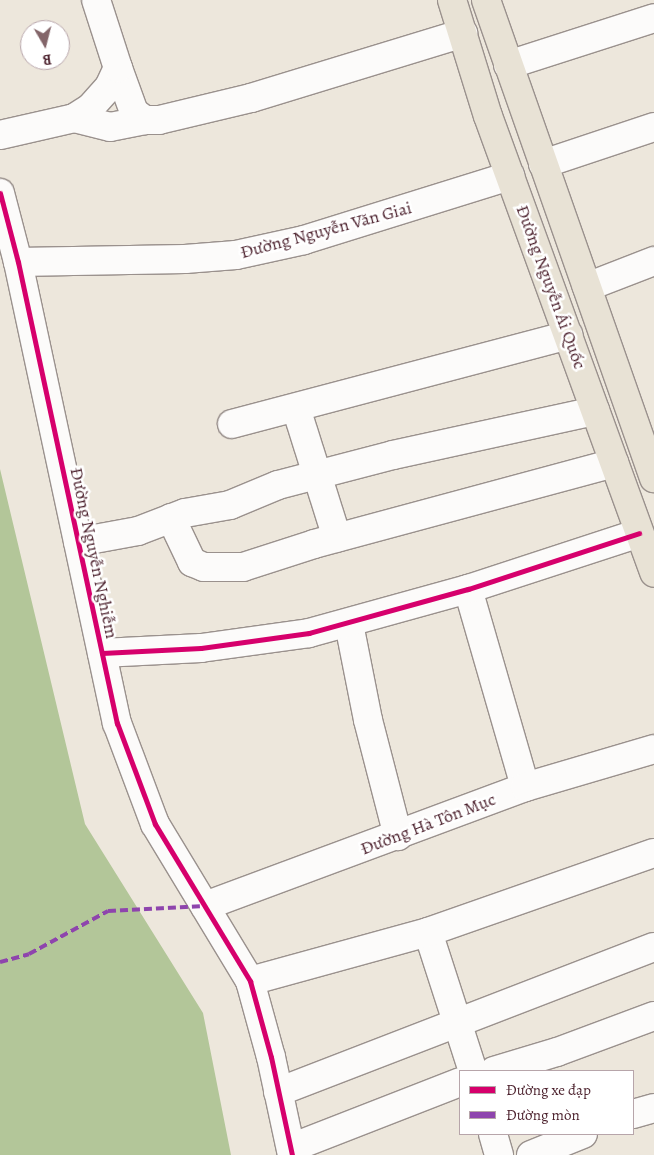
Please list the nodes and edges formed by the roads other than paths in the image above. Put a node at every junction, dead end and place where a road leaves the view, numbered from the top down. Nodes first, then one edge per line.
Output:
1 (96, 0) edge
2 (452, 0) edge
3 (486, 0) edge
4 (654, 18) edge
5 (462, 33) junction
6 (508, 65) junction
7 (118, 68) junction
8 (74, 118) junction
9 (146, 120) junction
10 (654, 127) edge
11 (0, 135) edge
12 (543, 164) junction
13 (510, 176) junction
14 (0, 193) edge
15 (654, 261) edge
16 (18, 262) junction
17 (586, 287) junction
18 (568, 335) junction
19 (296, 408) junction
20 (595, 411) junction
21 (232, 424) dead end
22 (614, 463) junction
23 (653, 469) edge
24 (318, 474) junction
25 (171, 518) junction
26 (640, 533) junction
27 (337, 538) junction
28 (78, 542) junction
29 (654, 573) edge
30 (468, 589) junction
31 (349, 624) junction
32 (102, 653) junction
33 (654, 749) edge
34 (525, 787) junction
35 (398, 836) junction
36 (654, 853) edge
37 (205, 906) junction
38 (428, 932) junction
39 (654, 947) edge
40 (250, 981) junction
41 (654, 1016) edge
42 (457, 1021) junction
43 (473, 1070) edge
44 (497, 1070) edge
45 (459, 1082) edge
46 (278, 1092) junction
47 (654, 1108) edge
48 (634, 1114) edge
49 (493, 1135) edge
50 (581, 1135) edge
51 (291, 1151) edge
52 (500, 1155) edge
53 (531, 1155) edge

1 - 7 street
2 - 5 highway, Đường Nguyễn Ái Quốc
3 - 6 highway, Đường Nguyễn Ái Quốc
4 - 6 street
5 - 9 street
5 - 13 highway, Đường Nguyễn Ái Quốc
6 - 12 highway, Đường Nguyễn Ái Quốc
7 - 8 street
7 - 9 street
8 - 9 street
8 - 11 street
10 - 12 street
12 - 17 highway, Đường Nguyễn Ái Quốc
13 - 16 street, Đường Nguyễn Văn Giai
13 - 18 highway, Đường Nguyễn Ái Quốc
14 - 16 street, Đường Nguyễn Nghiễm
15 - 17 street
16 - 28 street, Đường Nguyễn Nghiễm
17 - 23 highway, Đường Nguyễn Ái Quốc
18 - 19 street
18 - 20 highway, Đường Nguyễn Ái Quốc
19 - 21 street
19 - 24 street
20 - 22 highway, Đường Nguyễn Ái Quốc
20 - 24 street
22 - 26 highway, Đường Nguyễn Ái Quốc
22 - 27 street
24 - 25 street
24 - 27 street
25 - 27 street
25 - 28 street
26 - 29 highway, Đường Nguyễn Ái Quốc
26 - 30 street
28 - 32 street, Đường Nguyễn Nghiễm
30 - 31 street
30 - 34 street
31 - 32 street
31 - 35 street
32 - 37 street, Đường Nguyễn Nghiễm
33 - 34 street, Đường Hà Tôn Mục
34 - 35 street, Đường Hà Tôn Mục
35 - 37 street, Đường Hà Tôn Mục
36 - 38 street
37 - 40 street, Đường Nguyễn Nghiễm
38 - 40 street
38 - 42 street
39 - 42 street
40 - 46 street, Đường Nguyễn Nghiễm
41 - 44 street
42 - 43 street
42 - 46 street
45 - 51 street
46 - 51 street, Đường Nguyễn Nghiễm
47 - 48 street
49 - 52 street
50 - 53 street

